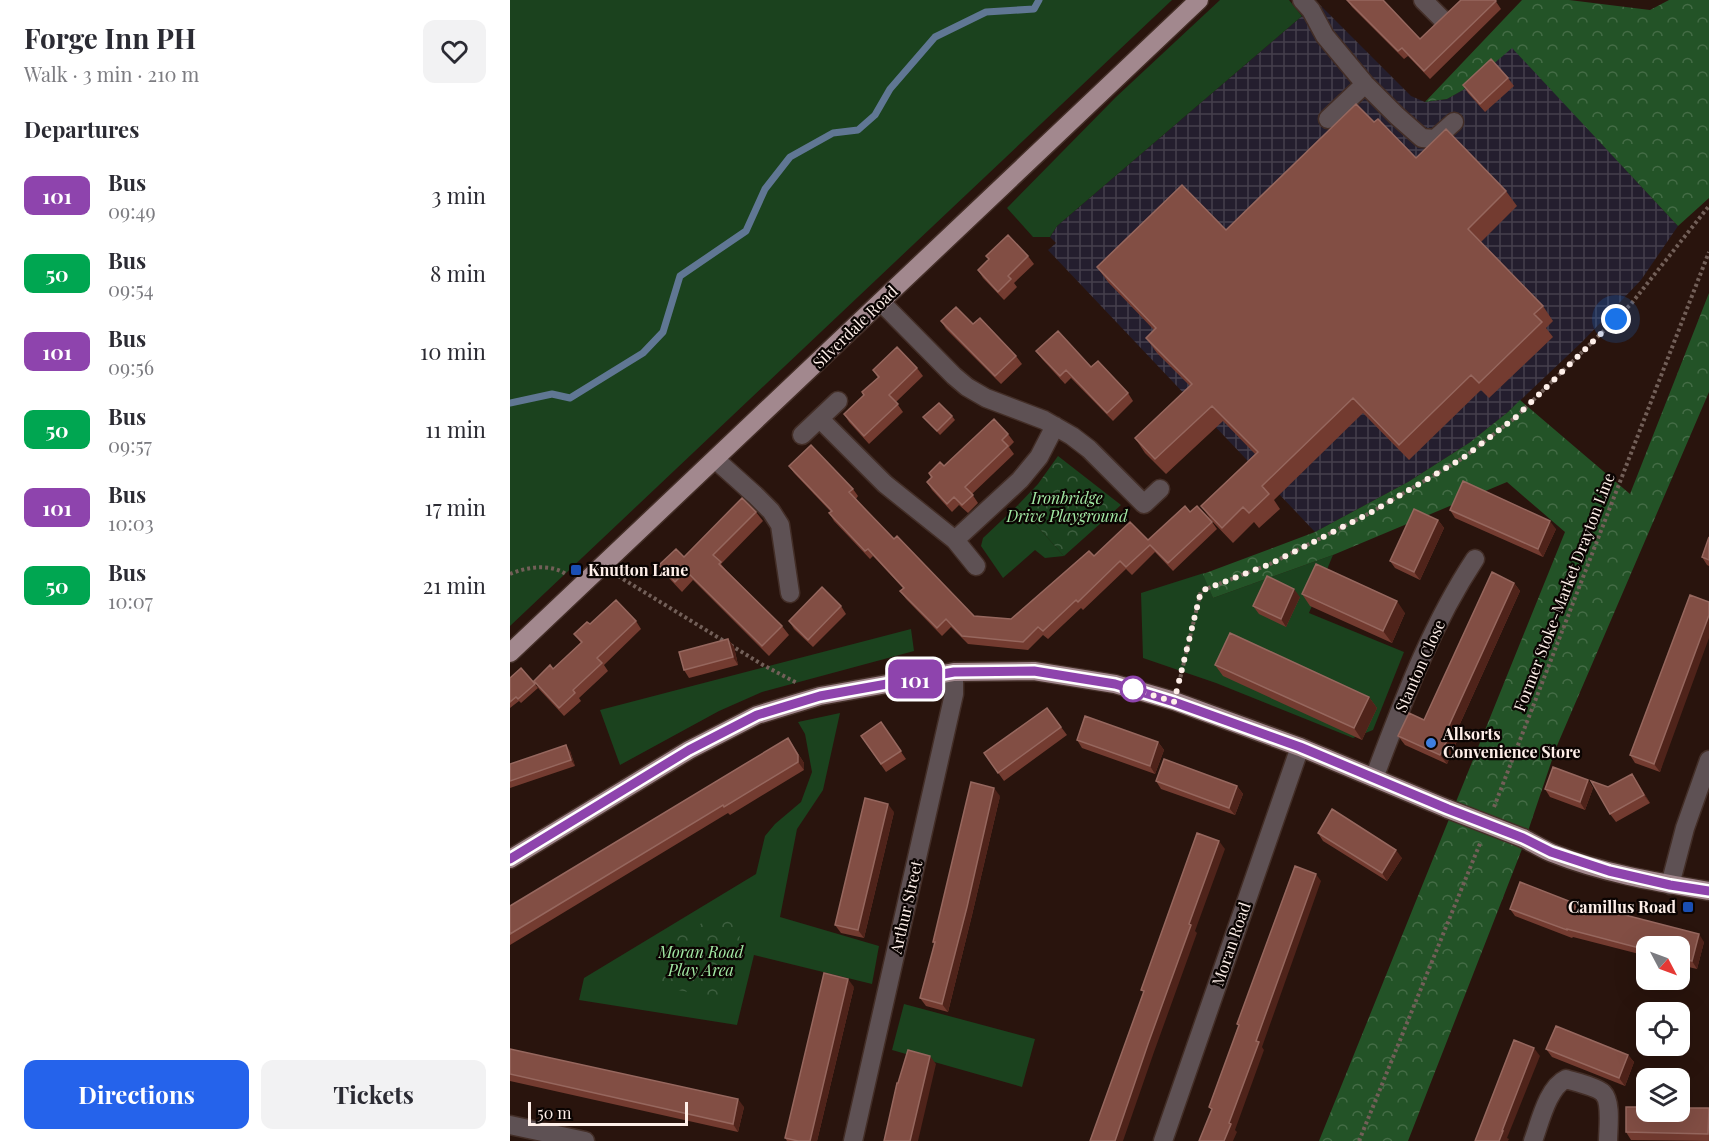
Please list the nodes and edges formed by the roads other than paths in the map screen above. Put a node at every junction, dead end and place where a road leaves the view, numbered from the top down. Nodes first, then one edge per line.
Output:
1 (1199, 0) edge
2 (1302, 0) edge
3 (1423, 0) edge
4 (1441, 18) edge
5 (1365, 84) junction
6 (1328, 119) dead end
7 (1454, 122) dead end
8 (881, 302) junction
9 (838, 401) dead end
10 (820, 419) junction
11 (1055, 426) junction
12 (802, 435) dead end
13 (716, 460) junction
14 (1160, 489) dead end
15 (955, 540) junction
16 (1475, 559) dead end
17 (976, 566) dead end
18 (790, 593) dead end
19 (510, 653) edge
20 (954, 672) junction
21 (1300, 747) junction
22 (1709, 760) edge
23 (1374, 778) junction
24 (510, 859) edge
25 (1670, 885) junction
26 (1709, 891) edge
27 (510, 1125) edge
28 (585, 1141) edge
29 (853, 1141) edge
30 (1163, 1141) edge
31 (1533, 1141) edge
32 (1608, 1141) edge

1 - 8 main road, Silverdale Road
2 - 5 street
3 - 4 street
5 - 6 street
5 - 7 street
8 - 11 street
8 - 13 main road, Silverdale Road
9 - 10 street
10 - 12 street
10 - 15 street
11 - 14 street
11 - 15 street
13 - 18 street
13 - 19 main road, Silverdale Road
15 - 17 street
16 - 23 street, Stanton Close
20 - 21 main road
20 - 24 main road
20 - 29 street, Arthur Street
21 - 23 main road
21 - 30 street, Moran Road
22 - 25 street
23 - 25 main road, bridge
25 - 26 main road
27 - 28 street
31 - 32 street

